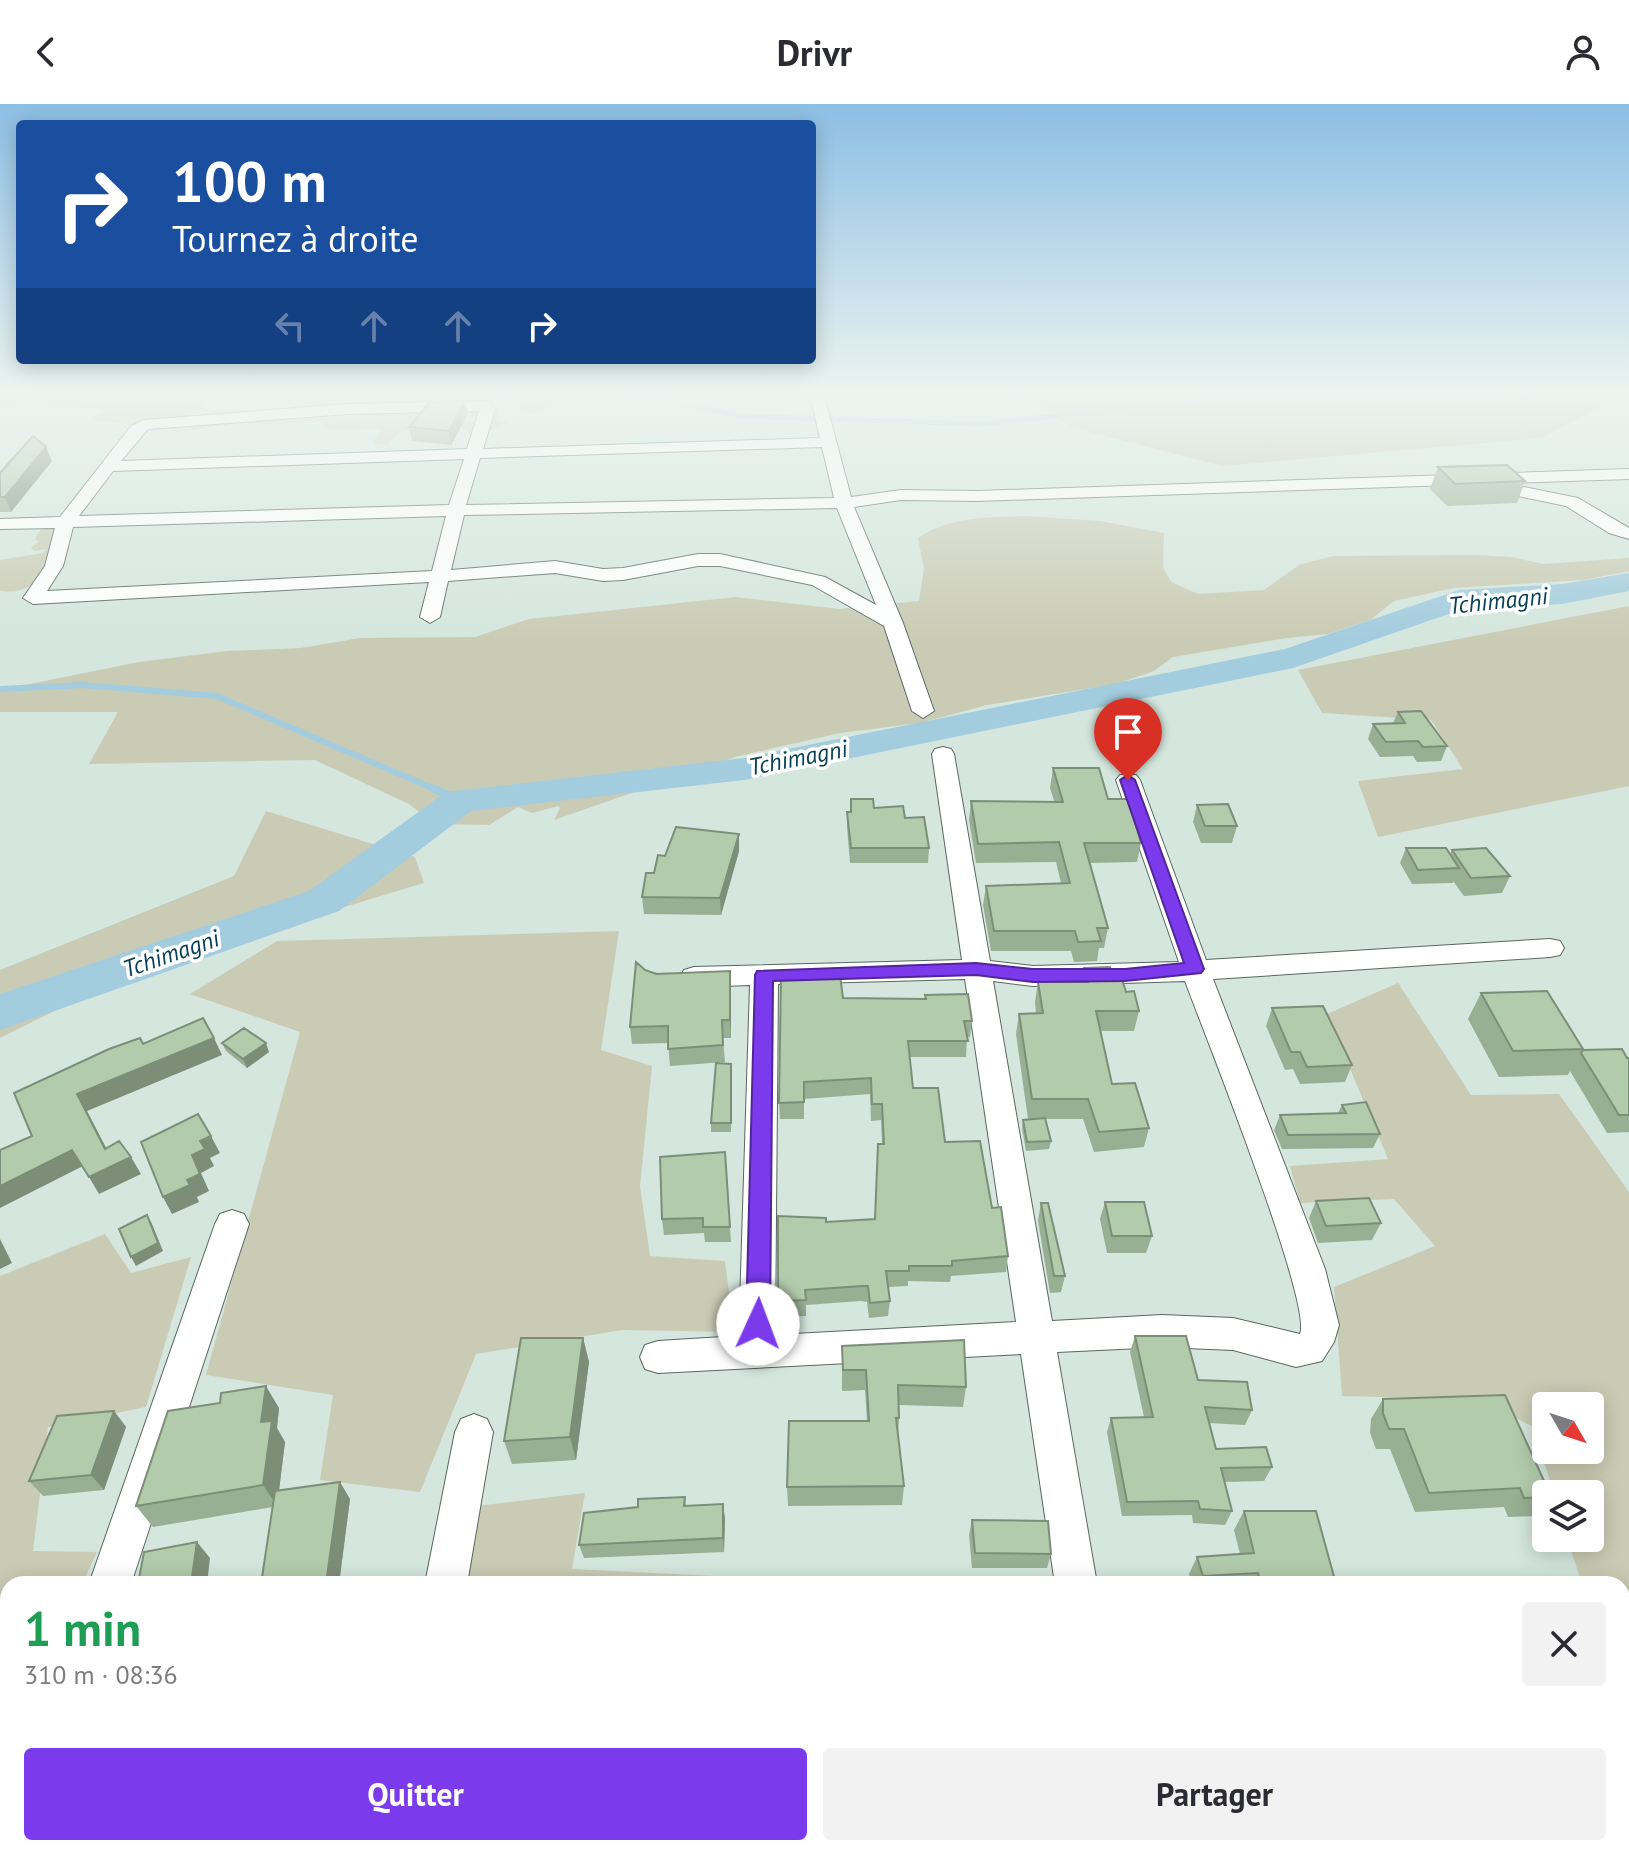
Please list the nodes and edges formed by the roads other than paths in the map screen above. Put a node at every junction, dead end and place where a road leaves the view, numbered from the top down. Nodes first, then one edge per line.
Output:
1 (100, 477) edge
2 (466, 477) edge
3 (838, 477) edge
4 (1569, 477) edge
5 (1499, 480) junction
6 (844, 503) junction
7 (456, 510) junction
8 (66, 521) junction
9 (0, 524) edge
10 (1629, 534) edge
11 (441, 576) junction
12 (430, 617) dead end
13 (893, 623) junction
14 (923, 711) dead end
15 (943, 754) dead end
16 (1128, 780) dead end
17 (1550, 948) dead end
18 (976, 969) junction
19 (1195, 969) junction
20 (764, 975) junction
21 (673, 978) edge
22 (232, 1224) dead end
23 (1037, 1336) junction
24 (757, 1351) junction
25 (658, 1357) dead end
26 (474, 1432) dead end
27 (113, 1576) edge
28 (447, 1576) edge
29 (1075, 1576) edge

1 - 8 street
2 - 7 street
3 - 6 street
4 - 5 street
5 - 6 street
5 - 10 street
6 - 7 street
6 - 13 street
7 - 8 street
7 - 11 street
8 - 9 street
8 - 11 street
11 - 12 street
11 - 13 street
13 - 14 street
15 - 18 street
16 - 19 street
17 - 19 street
18 - 19 street
18 - 20 street
18 - 23 street
19 - 23 street
20 - 21 street
20 - 24 street
22 - 27 street
23 - 24 street
23 - 29 street
24 - 25 street
26 - 28 street

